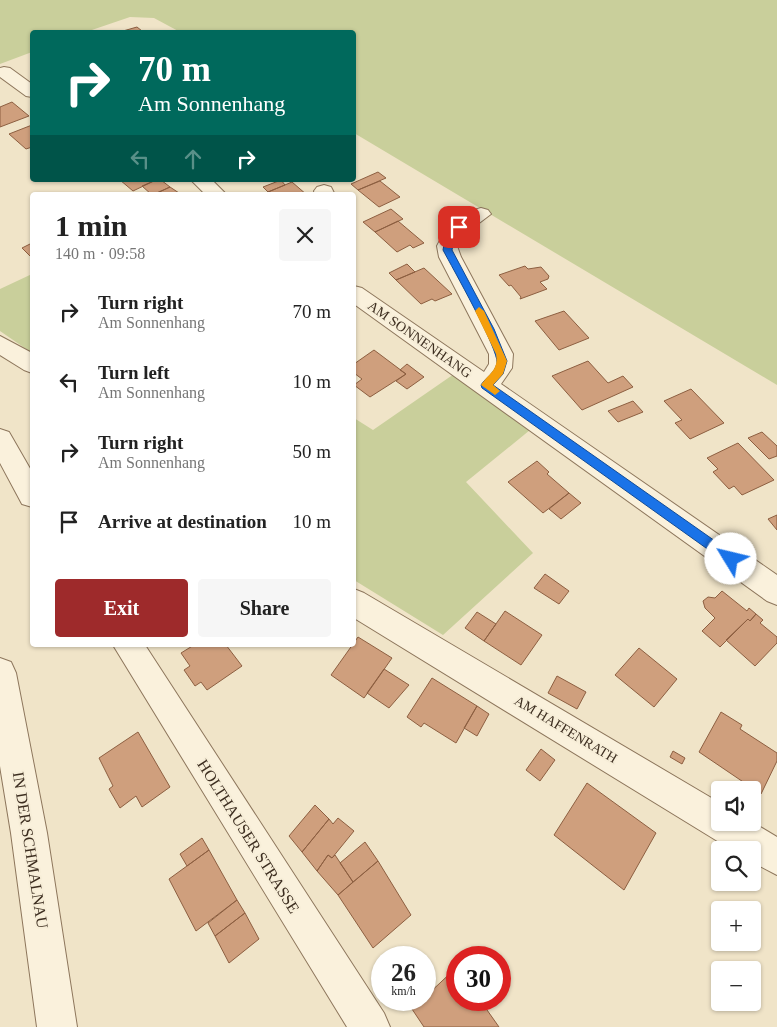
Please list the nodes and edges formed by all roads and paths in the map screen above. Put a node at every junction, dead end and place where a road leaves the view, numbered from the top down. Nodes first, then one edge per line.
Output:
1 (4, 72) dead end
2 (30, 91) edge
3 (203, 182) edge
4 (214, 192) edge
5 (481, 214) dead end
6 (356, 294) edge
7 (0, 344) edge
8 (30, 363) edge
9 (486, 385) junction
10 (0, 439) edge
11 (30, 492) edge
12 (777, 592) edge
13 (356, 603) edge
14 (129, 647) edge
15 (0, 673) edge
16 (777, 857) edge
17 (57, 1027) edge
18 (370, 1027) edge

1 - 2 street
3 - 4 street
5 - 9 street, AM SONNENHANG
6 - 9 street, AM SONNENHANG
7 - 8 street
9 - 12 street, AM SONNENHANG
10 - 11 street
13 - 16 street, AM HAFFENRATH
14 - 18 street, HOLTHAUSER STRASSE
15 - 17 street, IN DER SCHMALNAU

